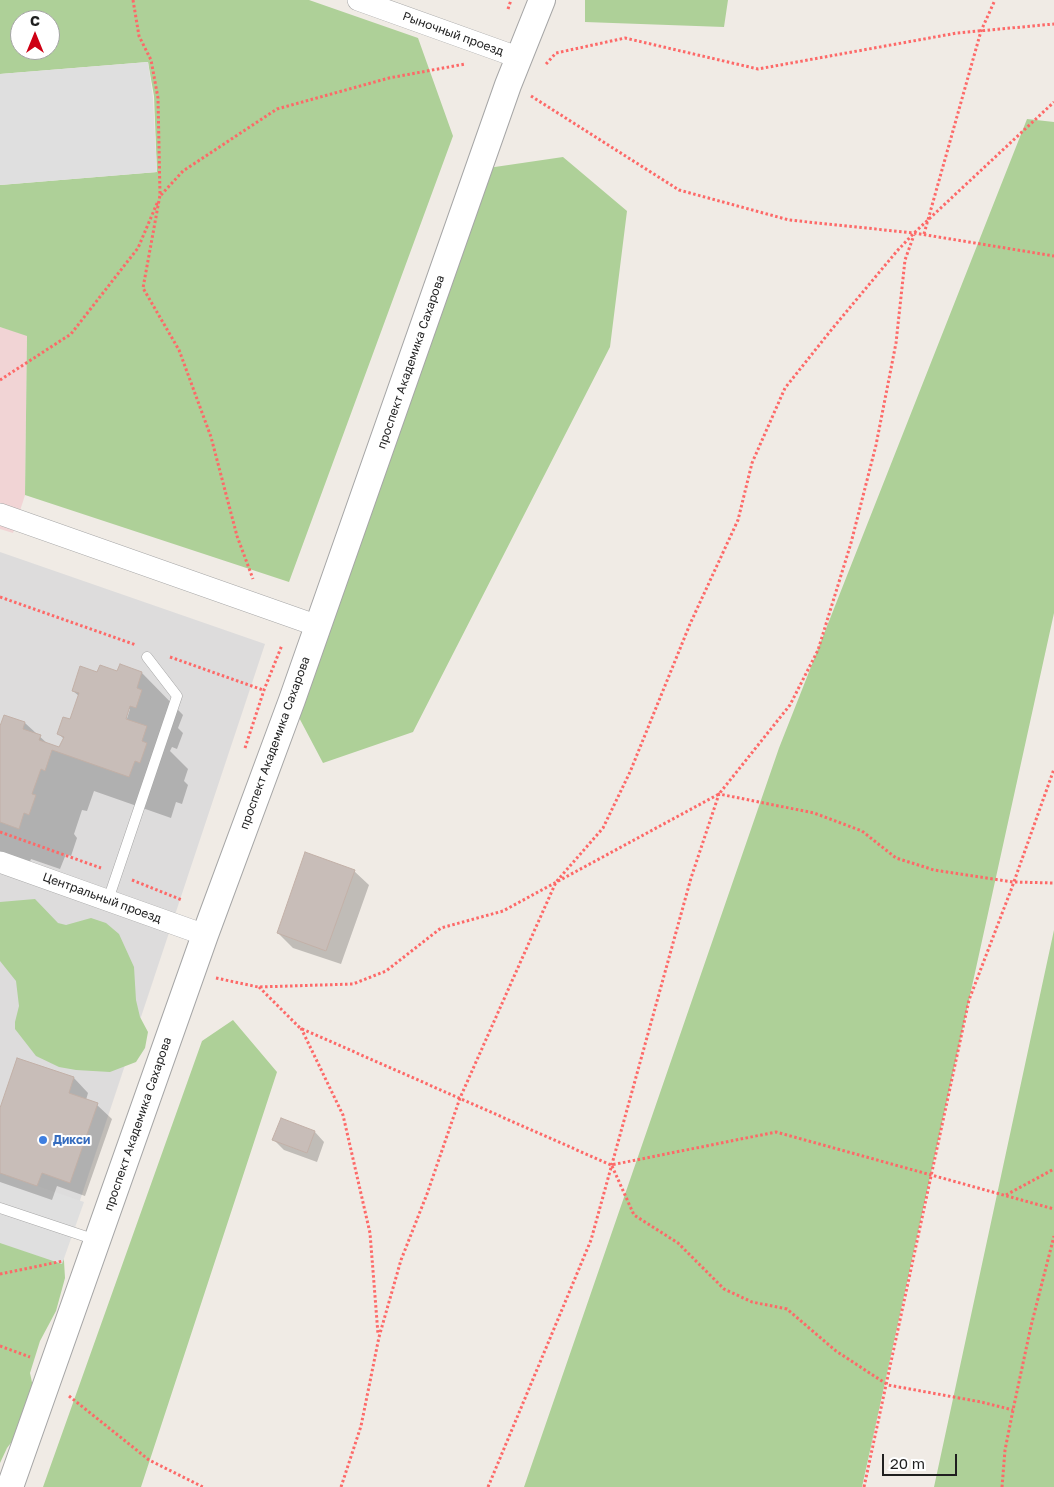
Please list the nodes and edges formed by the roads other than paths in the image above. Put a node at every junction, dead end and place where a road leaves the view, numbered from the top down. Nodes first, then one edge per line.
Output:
1 (358, 0) edge
2 (542, 0) edge
3 (532, 62) junction
4 (0, 514) edge
5 (318, 626) junction
6 (147, 657) dead end
7 (0, 862) edge
8 (108, 900) junction
9 (205, 935) junction
10 (0, 1208) edge
11 (97, 1240) junction
12 (10, 1487) edge

1 - 3 street, Рыночный проезд
2 - 3 street, проспект Академика Сахарова
3 - 5 street, проспект Академика Сахарова
4 - 5 street
5 - 9 street, проспект Академика Сахарова
6 - 8 lane
7 - 8 street, Центральный проезд
8 - 9 street, Центральный проезд
9 - 11 street, проспект Академика Сахарова
10 - 11 lane
11 - 12 street, проспект Академика Сахарова

